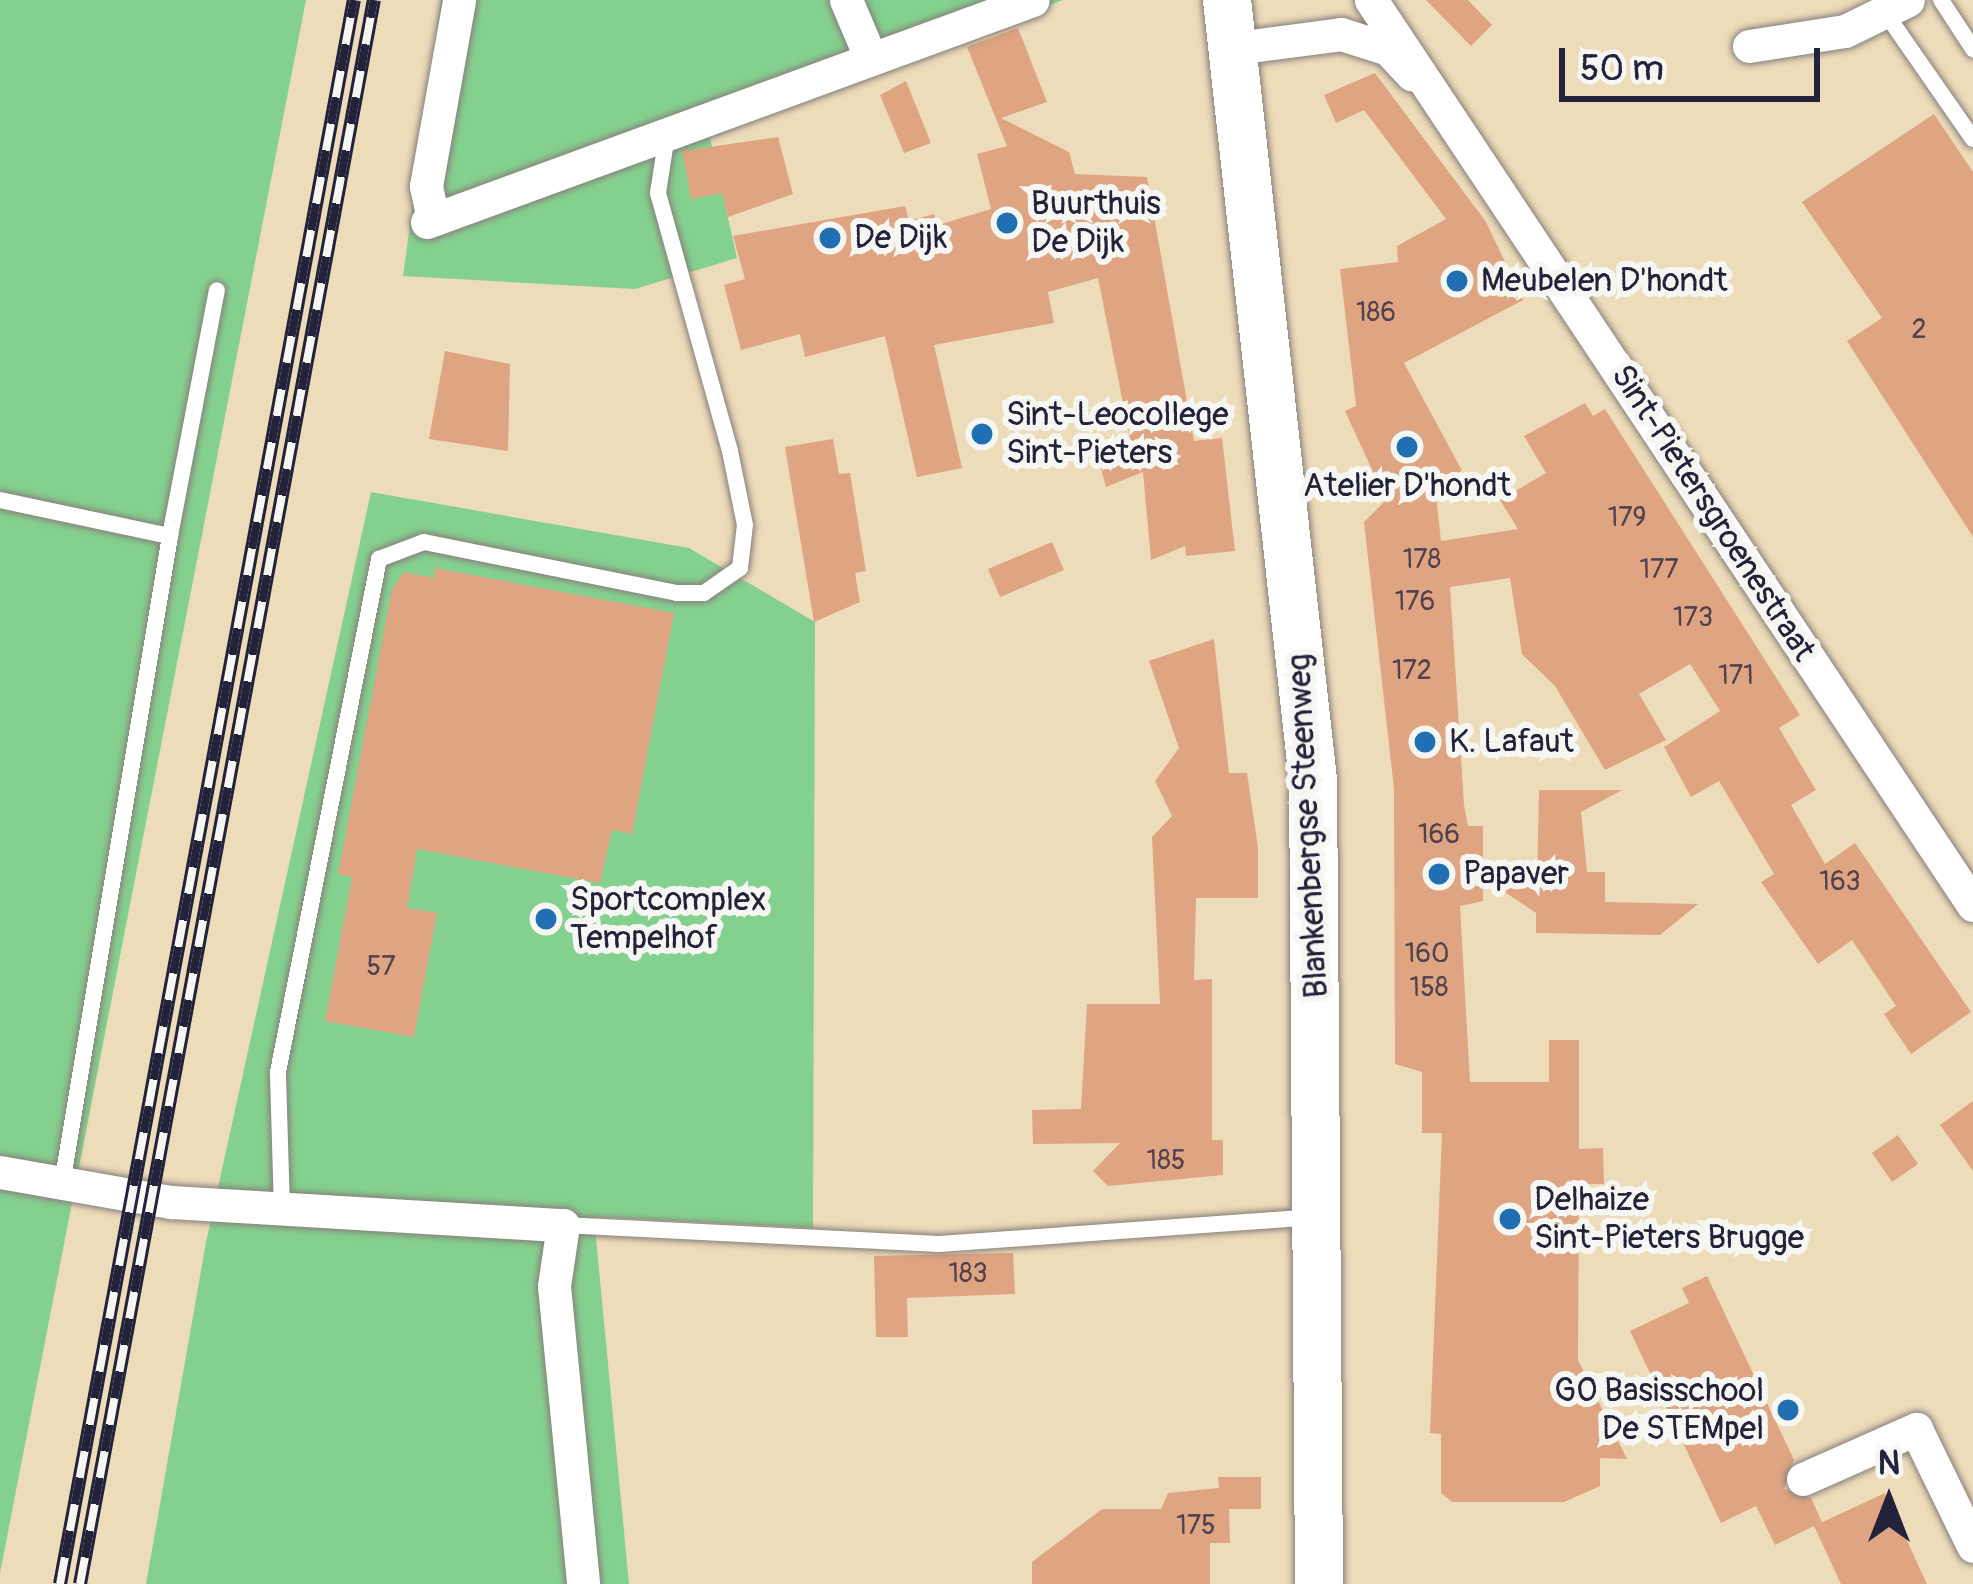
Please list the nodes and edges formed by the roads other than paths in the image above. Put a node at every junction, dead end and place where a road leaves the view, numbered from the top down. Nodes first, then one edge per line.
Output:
1 (459, 0) edge
2 (846, 0) edge
3 (1034, 0) edge
4 (1227, 0) edge
5 (1371, 0) edge
6 (1941, 0) edge
7 (1896, 6) edge
8 (1750, 46) dead end
9 (1235, 48) junction
10 (1973, 50) edge
11 (871, 59) junction
12 (1455, 120) junction
13 (667, 134) junction
14 (1973, 139) edge
15 (217, 290) dead end
16 (0, 500) edge
17 (170, 536) junction
18 (1973, 905) edge
19 (0, 1172) edge
20 (62, 1184) junction
21 (282, 1211) junction
22 (1319, 1217) junction
23 (563, 1225) junction
24 (1803, 1480) dead end
25 (1973, 1546) edge
26 (584, 1584) edge
27 (1319, 1584) edge

1 - 13 street
2 - 11 street
3 - 11 street
4 - 9 main road, Blankenbergse Steenweg
5 - 12 street, Sint-Pietersgroenestraat
6 - 10 lane
7 - 8 street
7 - 14 lane
9 - 12 street, Sint-Pietersgroenestraat
9 - 22 main road, Blankenbergse Steenweg
11 - 13 street
12 - 18 street, Sint-Pietersgroenestraat
13 - 21 lane
15 - 17 lane
16 - 17 lane
17 - 20 lane
19 - 20 street
20 - 21 street
21 - 23 street
22 - 23 lane
22 - 27 main road, Blankenbergse Steenweg
23 - 26 street
24 - 25 street

